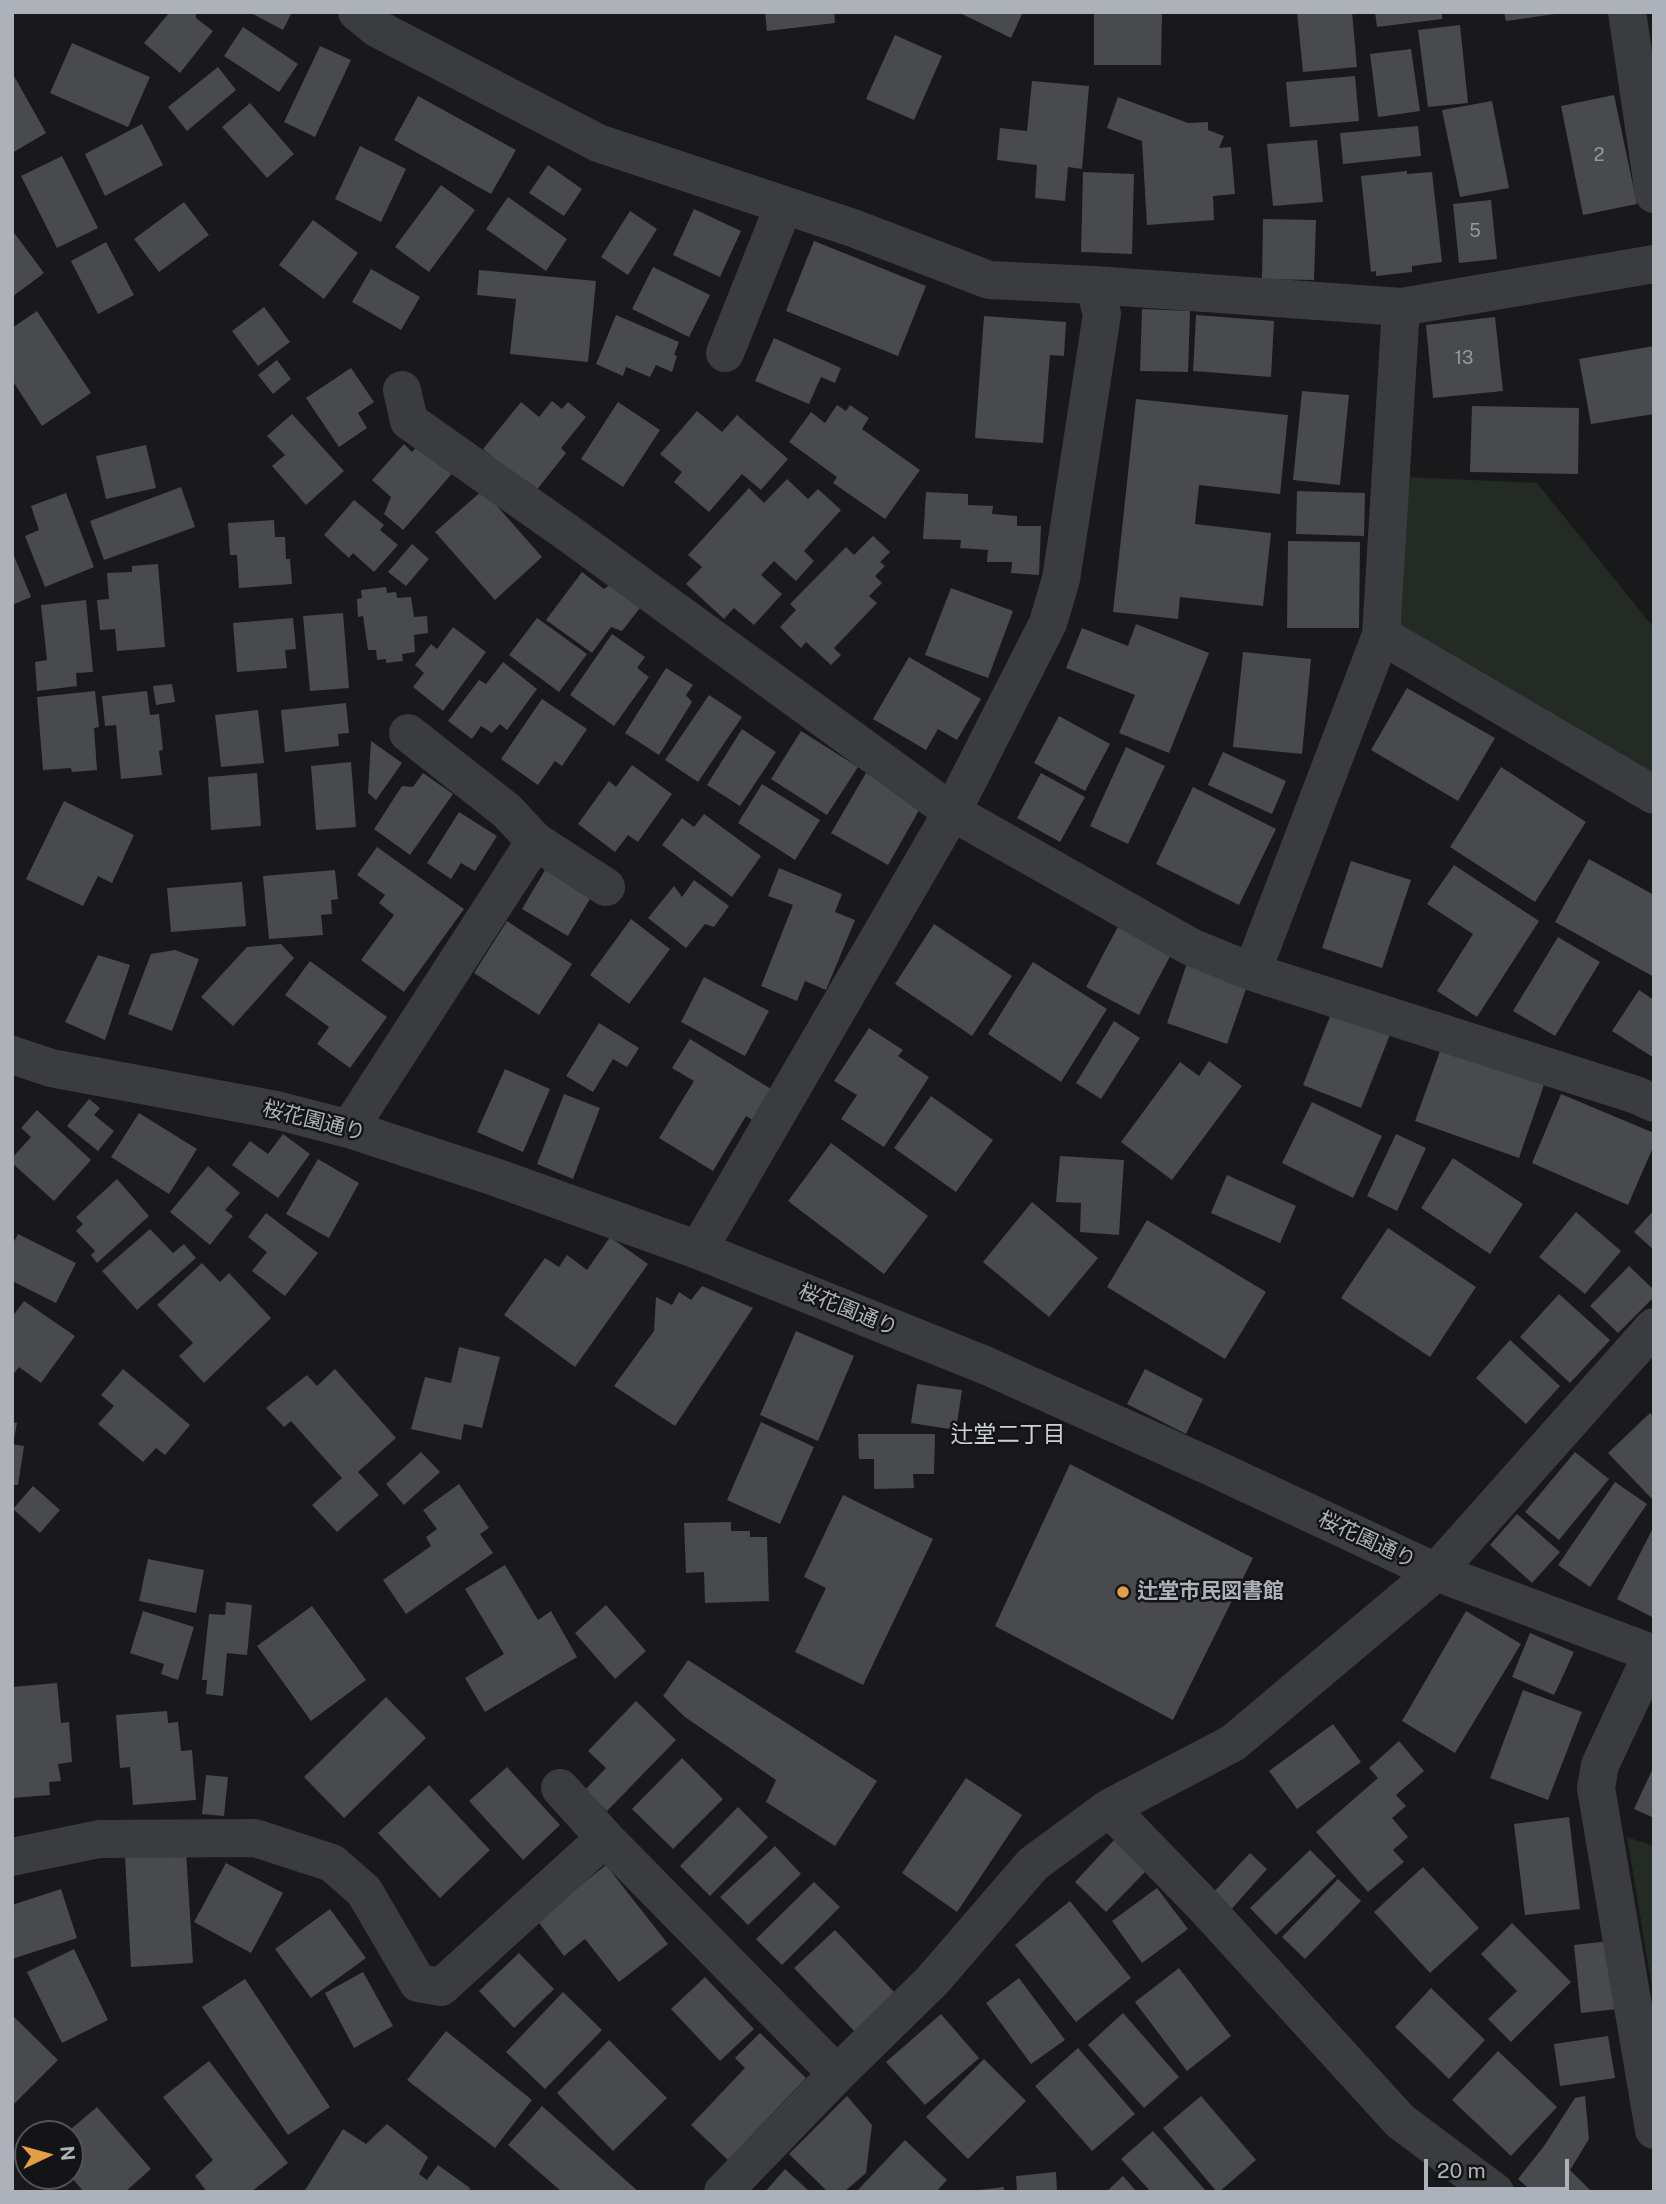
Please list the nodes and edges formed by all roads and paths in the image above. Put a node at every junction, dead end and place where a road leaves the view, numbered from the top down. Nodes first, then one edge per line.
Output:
1 (358, 12) edge
2 (1627, 12) edge
3 (1654, 194) edge
4 (784, 205) junction
5 (1654, 264) edge
6 (1094, 285) junction
7 (1401, 307) junction
8 (725, 353) dead end
9 (402, 390) dead end
10 (1381, 635) junction
11 (408, 733) dead end
12 (1654, 795) edge
13 (952, 811) junction
14 (535, 841) junction
15 (606, 887) dead end
16 (1252, 972) junction
17 (12, 1055) edge
18 (1654, 1103) edge
19 (349, 1129) junction
20 (698, 1250) junction
21 (1654, 1327) edge
22 (1436, 1572) junction
23 (1653, 1654) edge
24 (560, 1788) dead end
25 (1108, 1808) junction
26 (605, 1838) junction
27 (12, 1857) edge
28 (836, 2074) junction
29 (1654, 2130) edge
30 (723, 2192) edge
31 (1495, 2192) edge

1 - 4 street
2 - 3 street
4 - 6 street
4 - 8 street
5 - 7 street
6 - 7 street
6 - 13 street
7 - 10 street
9 - 13 street
10 - 12 street
10 - 16 street
11 - 14 street
13 - 16 street
13 - 20 street
14 - 15 street
14 - 19 street
16 - 18 street
17 - 19 street, 桜花園通り
19 - 20 street, 桜花園通り
20 - 22 street, 桜花園通り
21 - 22 street
22 - 23 street, 桜花園通り
22 - 25 street
23 - 29 street
24 - 26 street
25 - 28 street
25 - 31 street
26 - 27 street
26 - 28 street
28 - 30 street

